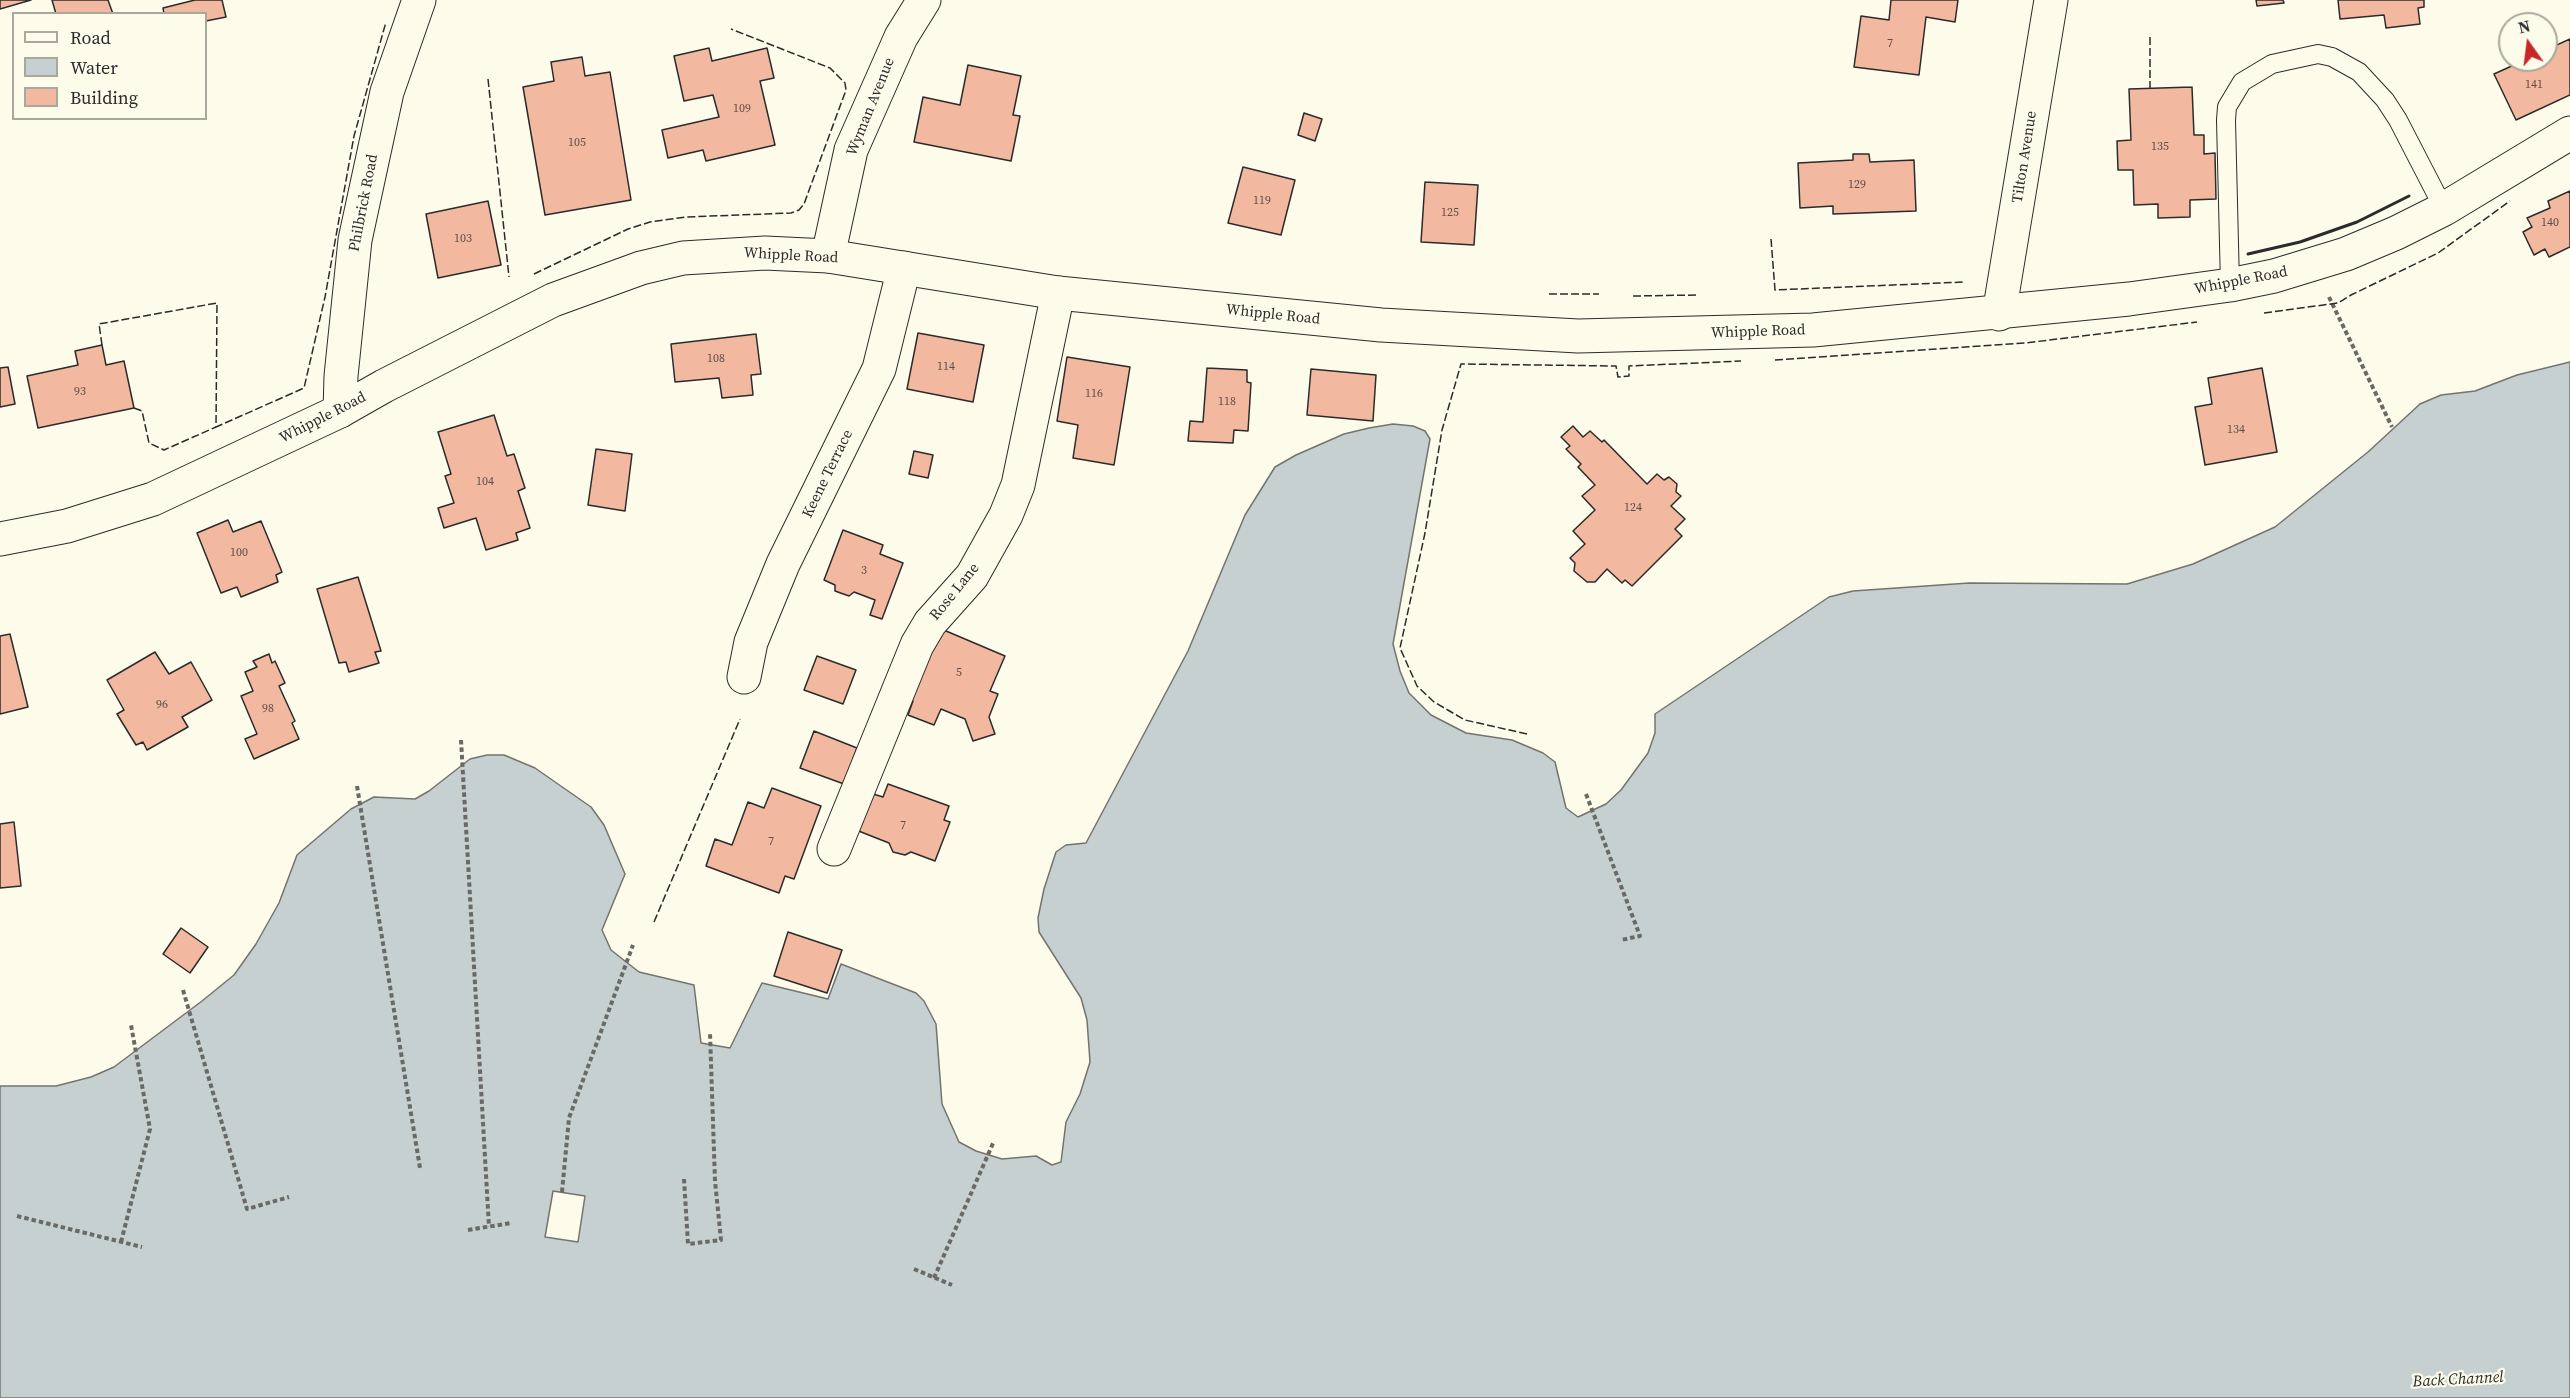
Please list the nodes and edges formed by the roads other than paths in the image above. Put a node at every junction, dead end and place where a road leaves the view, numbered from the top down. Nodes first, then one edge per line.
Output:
1 (419, 0) edge
2 (924, 0) edge
3 (2051, 0) edge
4 (2570, 133) edge
5 (2444, 209) junction
6 (828, 256) junction
7 (904, 268) junction
8 (2230, 285) junction
9 (1058, 292) junction
10 (1999, 314) junction
11 (340, 411) junction
12 (0, 539) edge
13 (744, 677) dead end
14 (834, 849) dead end

1 - 11 main road, Philbrick Road
2 - 6 main road, Wyman Avenue
3 - 10 main road, Tilton Avenue
4 - 5 main road, Whipple Road
5 - 8 main road, Whipple Road
5 - 8 lane
6 - 7 main road, Whipple Road
6 - 11 main road, Whipple Road
7 - 9 main road, Whipple Road
7 - 13 main road, Keene Terrace
8 - 10 main road, Whipple Road
9 - 10 main road, Whipple Road
9 - 14 main road, Rose Lane
11 - 12 main road, Whipple Road

